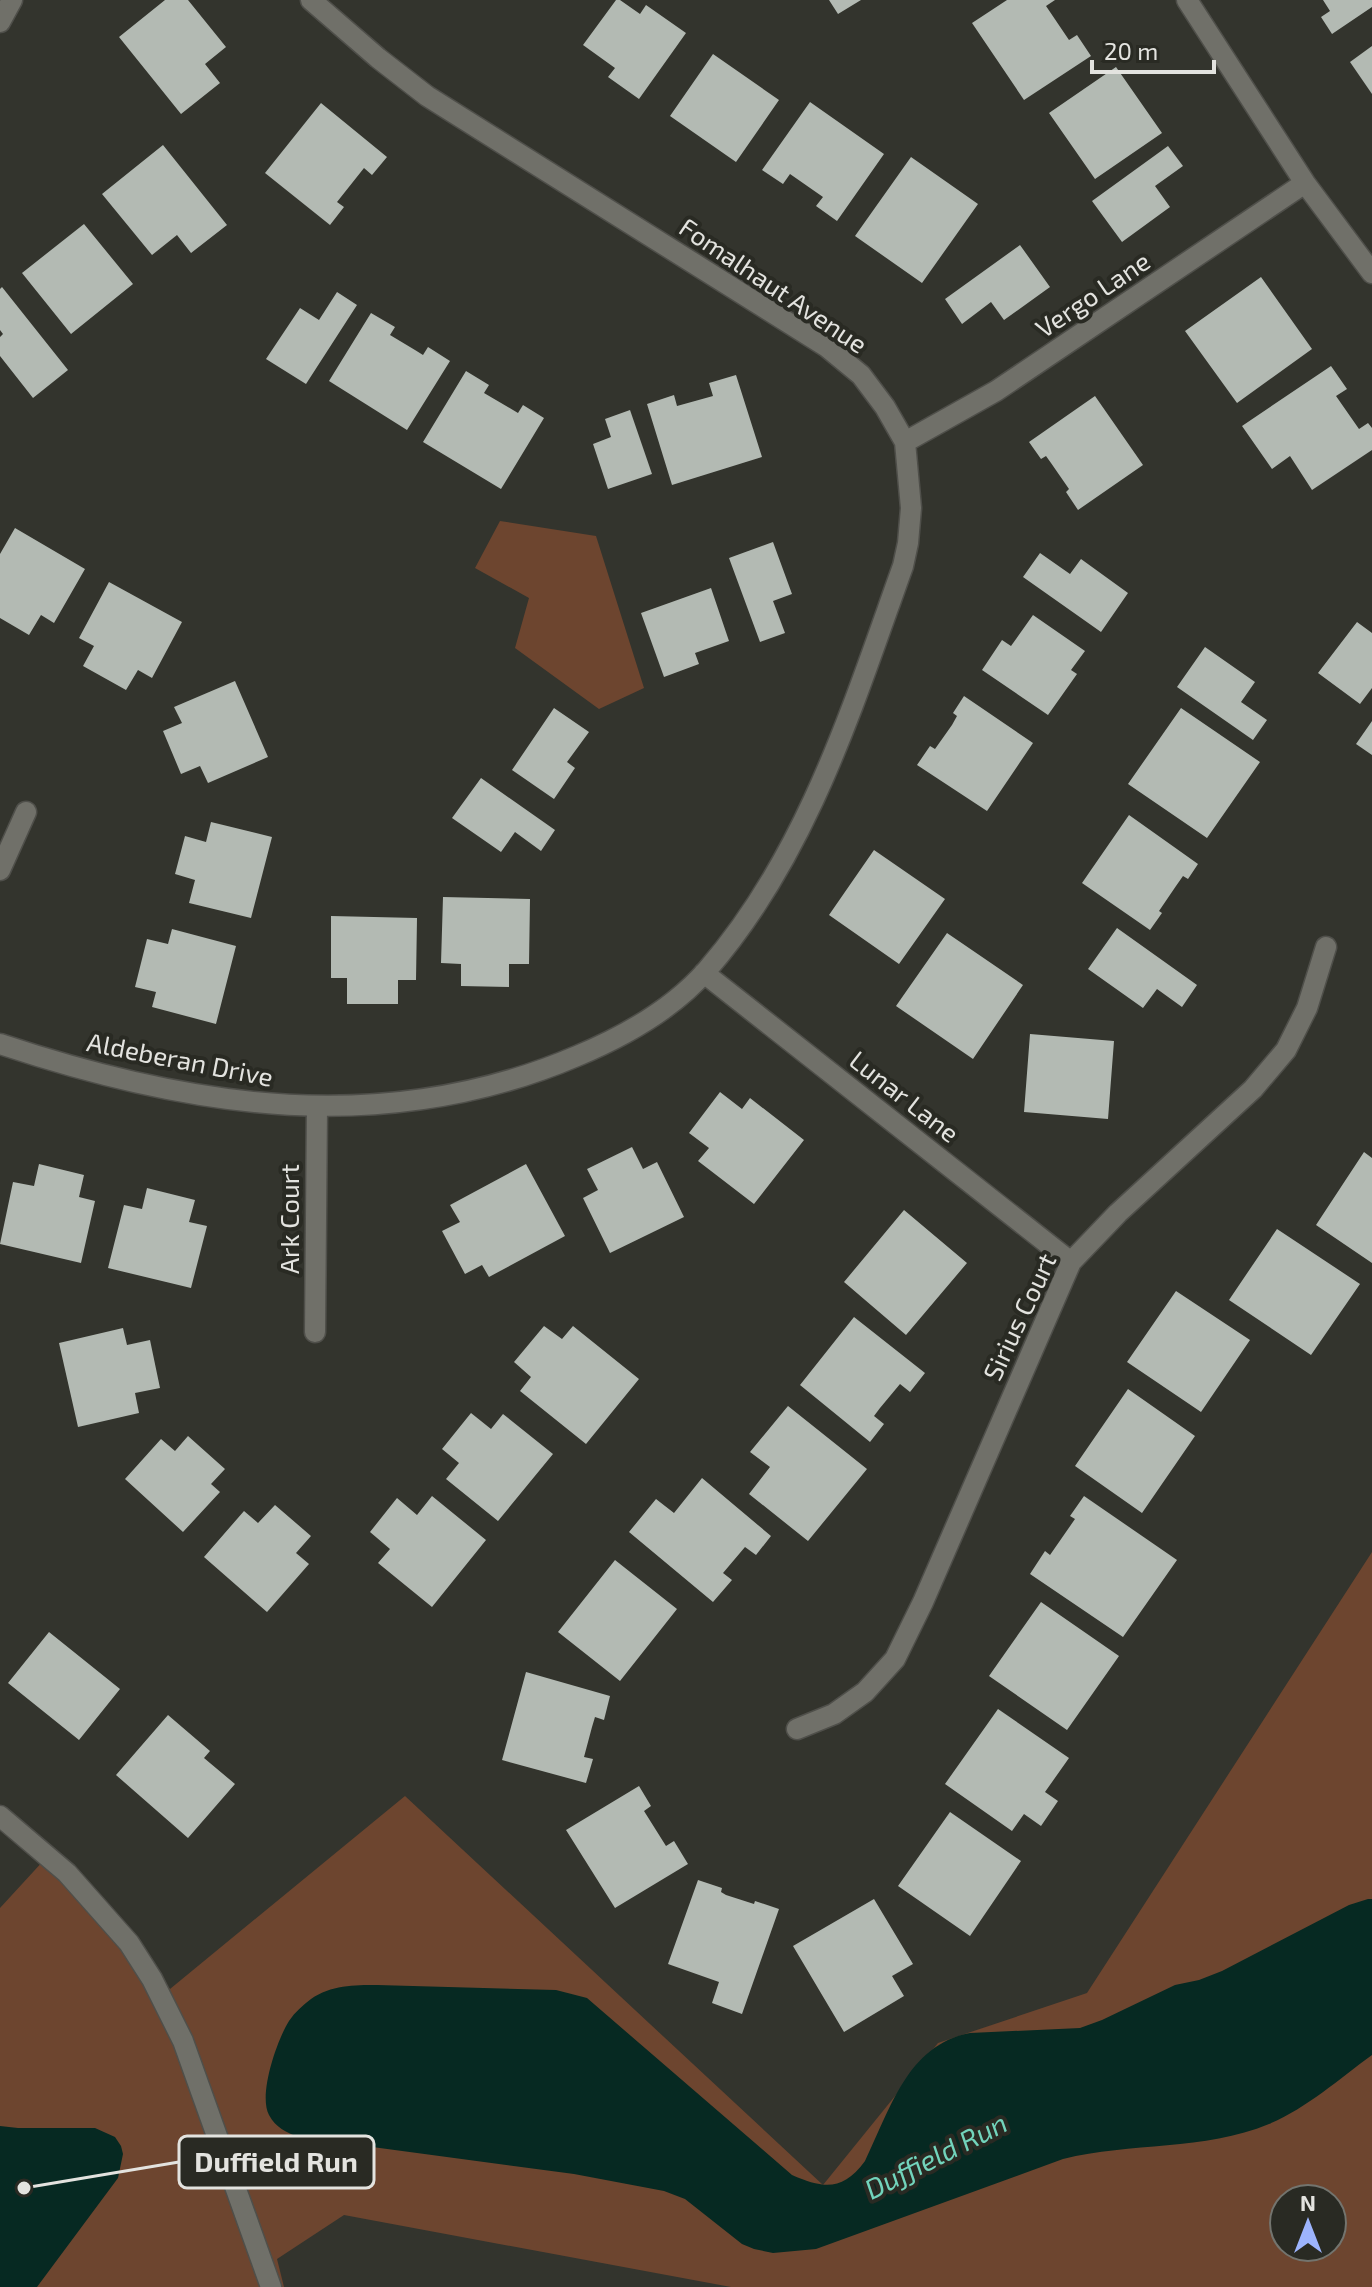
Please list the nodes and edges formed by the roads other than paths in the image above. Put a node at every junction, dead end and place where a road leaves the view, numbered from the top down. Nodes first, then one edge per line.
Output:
1 (12, 0) edge
2 (311, 0) edge
3 (1187, 0) edge
4 (0, 22) edge
5 (1305, 183) junction
6 (1372, 273) edge
7 (905, 442) junction
8 (26, 812) dead end
9 (0, 870) edge
10 (1326, 947) dead end
11 (704, 973) junction
12 (0, 1044) edge
13 (317, 1106) junction
14 (1071, 1262) junction
15 (315, 1332) dead end
16 (797, 1729) dead end
17 (0, 1816) edge
18 (271, 2287) edge

1 - 4 street
2 - 7 street, Fomalhaut Avenue
3 - 5 street
5 - 6 street
5 - 7 street, Vergo Lane
7 - 11 street, Fomalhaut Avenue
8 - 9 street
10 - 14 street, Sirius Court
11 - 13 street, Aldeberan Drive
11 - 14 street, Lunar Lane
12 - 13 street, Aldeberan Drive
13 - 15 street, Ark Court
14 - 16 street, Sirius Court
17 - 18 street

